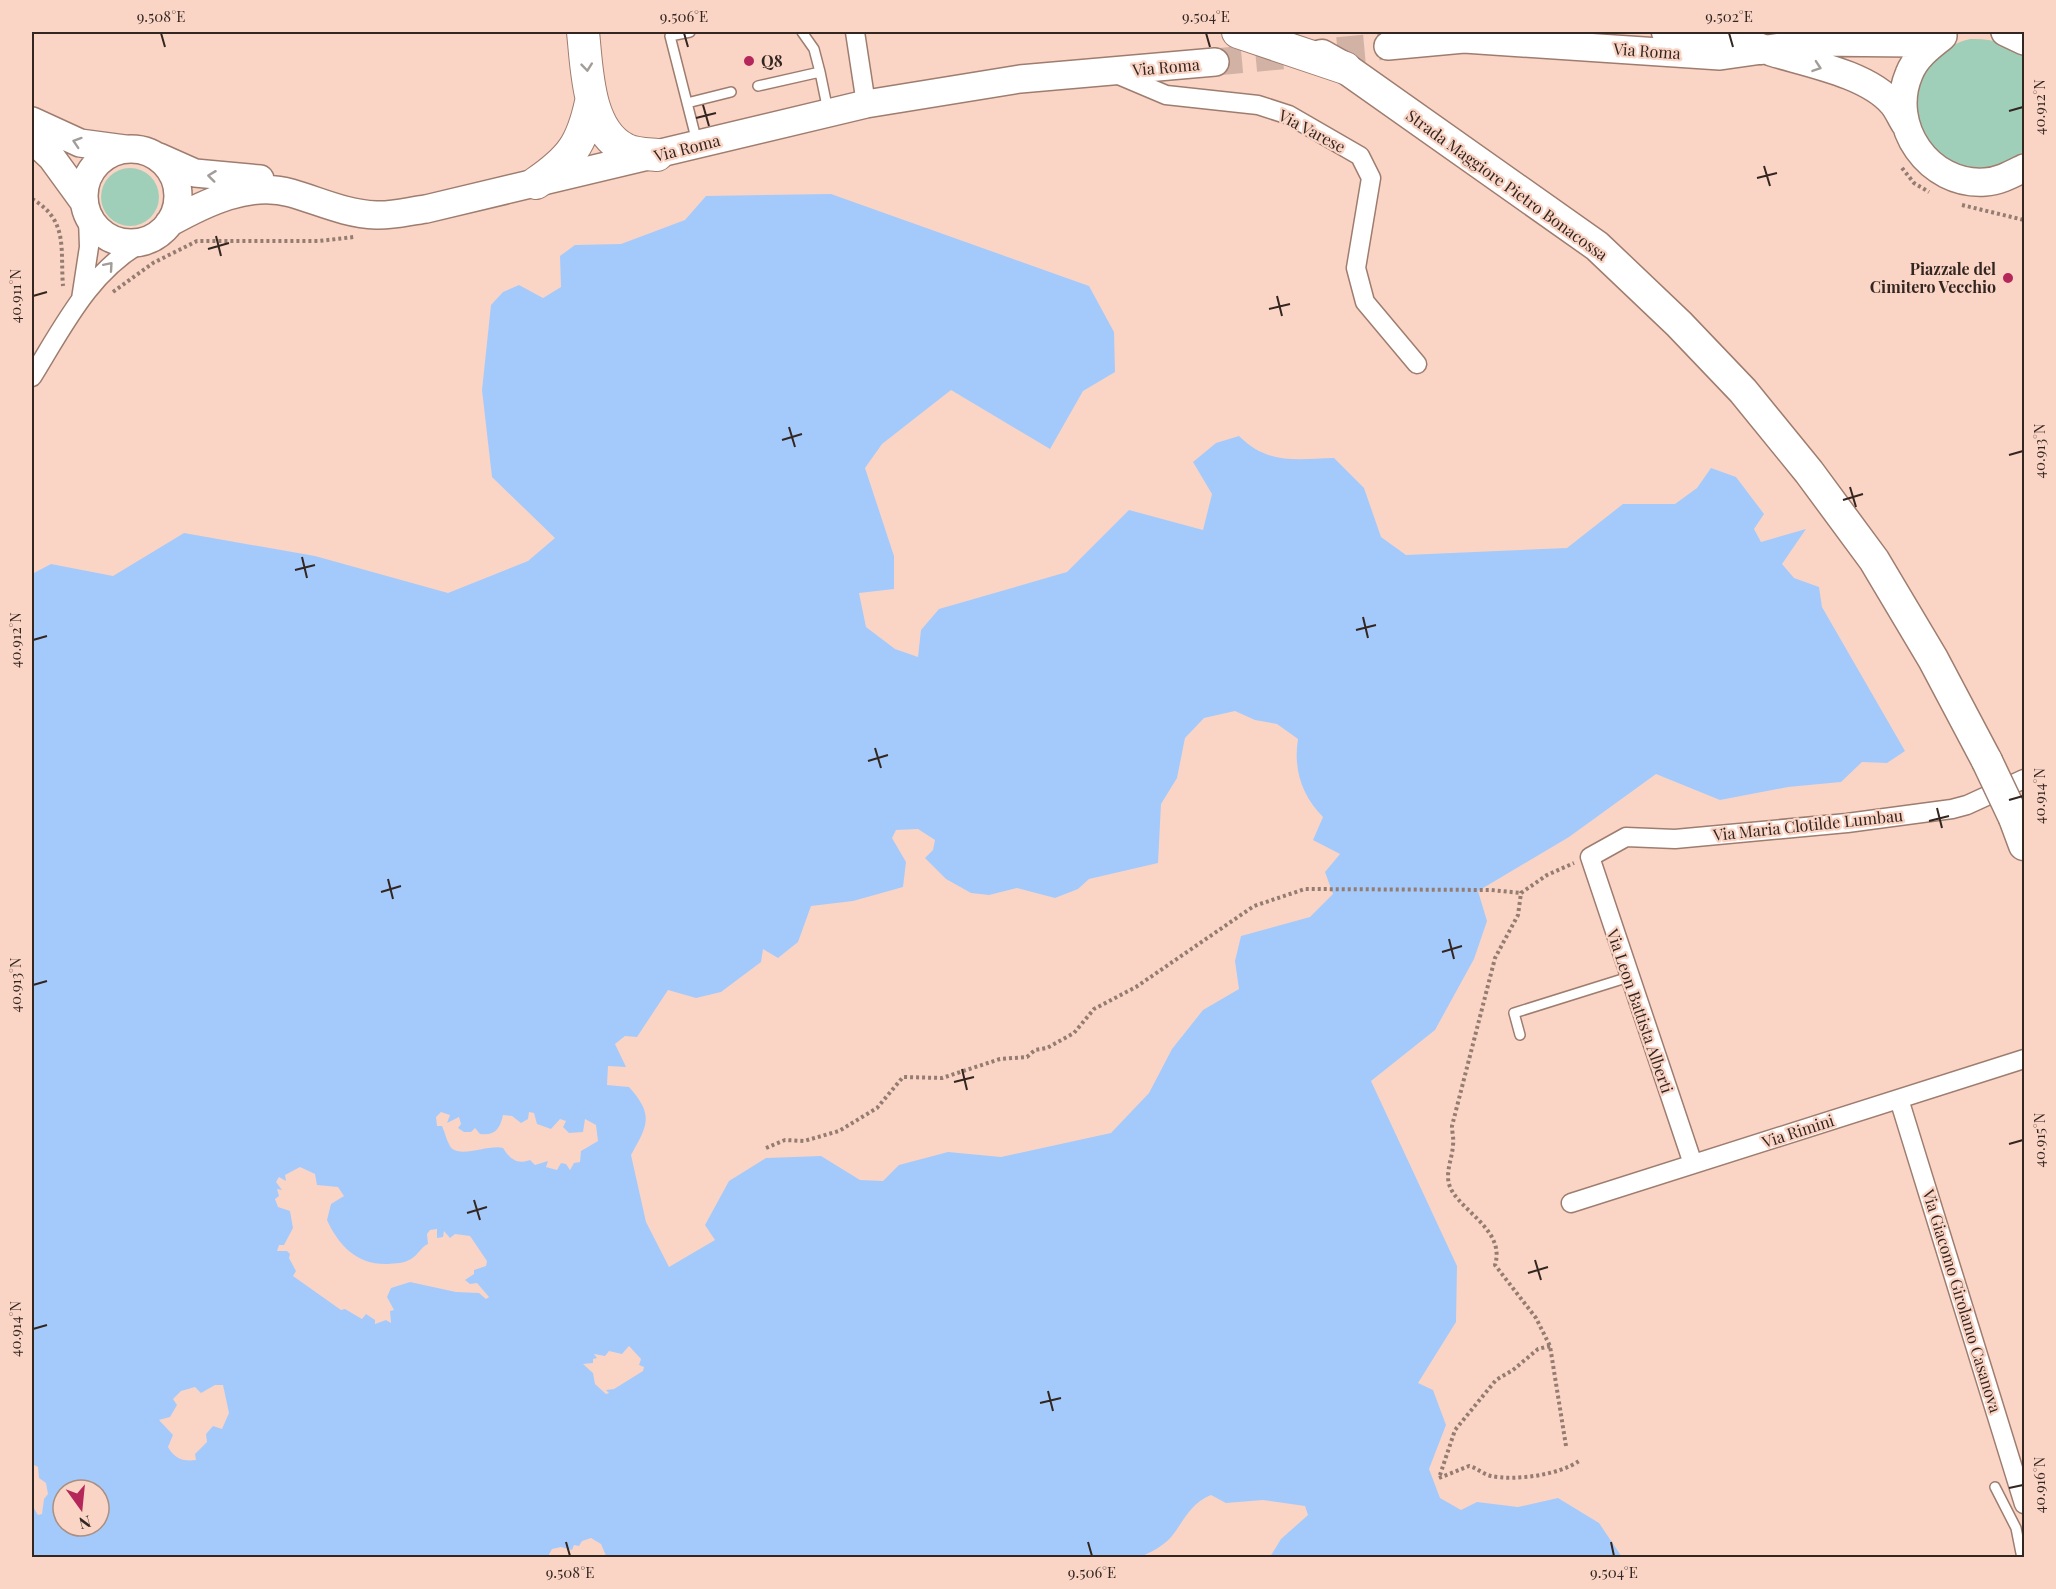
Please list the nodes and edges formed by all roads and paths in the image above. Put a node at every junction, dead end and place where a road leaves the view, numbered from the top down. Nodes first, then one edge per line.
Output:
1 (583, 32) edge
2 (690, 32) edge
3 (802, 32) edge
4 (855, 32) edge
5 (1238, 32) edge
6 (1280, 32) edge
7 (1667, 32) edge
8 (2005, 32) edge
9 (1949, 34) edge
10 (2025, 42) edge
11 (1388, 46) tunnel mouth
12 (1761, 49) junction
13 (1215, 62) tunnel mouth
14 (1345, 68) junction
15 (820, 72) junction
16 (1109, 72) junction
17 (758, 86) dead end
18 (731, 92) dead end
19 (591, 102) junction
20 (687, 103) junction
21 (866, 104) junction
22 (829, 113) junction
23 (32, 121) edge
24 (1905, 124) junction
25 (32, 138) edge
26 (698, 145) junction
27 (126, 149) junction
28 (154, 155) junction
29 (657, 155) junction
30 (2025, 168) edge
31 (1985, 182) junction
32 (536, 183) junction
33 (2025, 191) edge
34 (289, 192) junction
35 (32, 198) edge
36 (86, 210) junction
37 (169, 223) junction
38 (197, 241) dead end
39 (143, 242) junction
40 (110, 294) dead end
41 (74, 296) junction
42 (1417, 364) dead end
43 (32, 377) edge
44 (2025, 779) edge
45 (2019, 831) edge
46 (1590, 857) junction
47 (1521, 893) junction
48 (1629, 977) junction
49 (1520, 1035) dead end
50 (2025, 1059) edge
51 (1899, 1099) junction
52 (766, 1148) dead end
53 (1693, 1164) junction
54 (1570, 1203) dead end
55 (1550, 1346) junction
56 (1566, 1446) dead end
57 (1579, 1461) dead end
58 (1995, 1487) dead end
59 (2025, 1504) edge
60 (2022, 1557) edge

1 -> 19 highway
2 - 20 lane
3 - 15 lane
4 - 21 street
5 - 14 highway
6 - 14 main road, Strada Maggiore Pietro Bonacossa
7 - 12 main road
8 - 10 main road
9 - 12 main road, Via Roma
9 - 24 main road
11 - 12 main road, Via Roma
12 -> 24 main road, Via Roma
13 - 16 main road, Via Roma
14 - 45 main road, Strada Maggiore Pietro Bonacossa, bridge
15 - 17 lane
15 - 22 lane
16 - 21 main road, Via Roma
16 - 42 street, Via Varese
18 - 20 lane
19 - 29 highway
19 - 32 highway
20 - 26 lane
21 - 22 main road, Via Roma
22 - 26 main road, Via Roma
27 -> 23 main road
24 - 31 main road
25 - 36 main road
26 - 29 main road, Via Roma
27 - 28 main road
27 - 36 main road
34 -> 28 main road
28 - 37 main road
29 - 32 main road, Via Roma
30 - 31 main road
31 - 33 main road
32 - 34 main road, Via Roma
34 - 37 main road, Via Roma
35 - 41 path
36 - 39 main road
36 - 41 street
37 - 39 main road
38 - 40 path
41 -> 39 street
41 - 43 street
44 - 46 street, Via Maria Clotilde Lumbau
46 - 47 path
46 - 48 street, Via Leon Battista Alberti
47 - 52 path
47 - 55 path
48 - 49 lane
48 - 53 street, Via Leon Battista Alberti
50 - 51 street, Via Rimini
51 - 53 street, Via Rimini
51 - 59 street, Via Giacomo Girolamo Casanova
53 - 54 street, Via Rimini
55 - 56 path
55 - 57 path
58 - 60 lane

